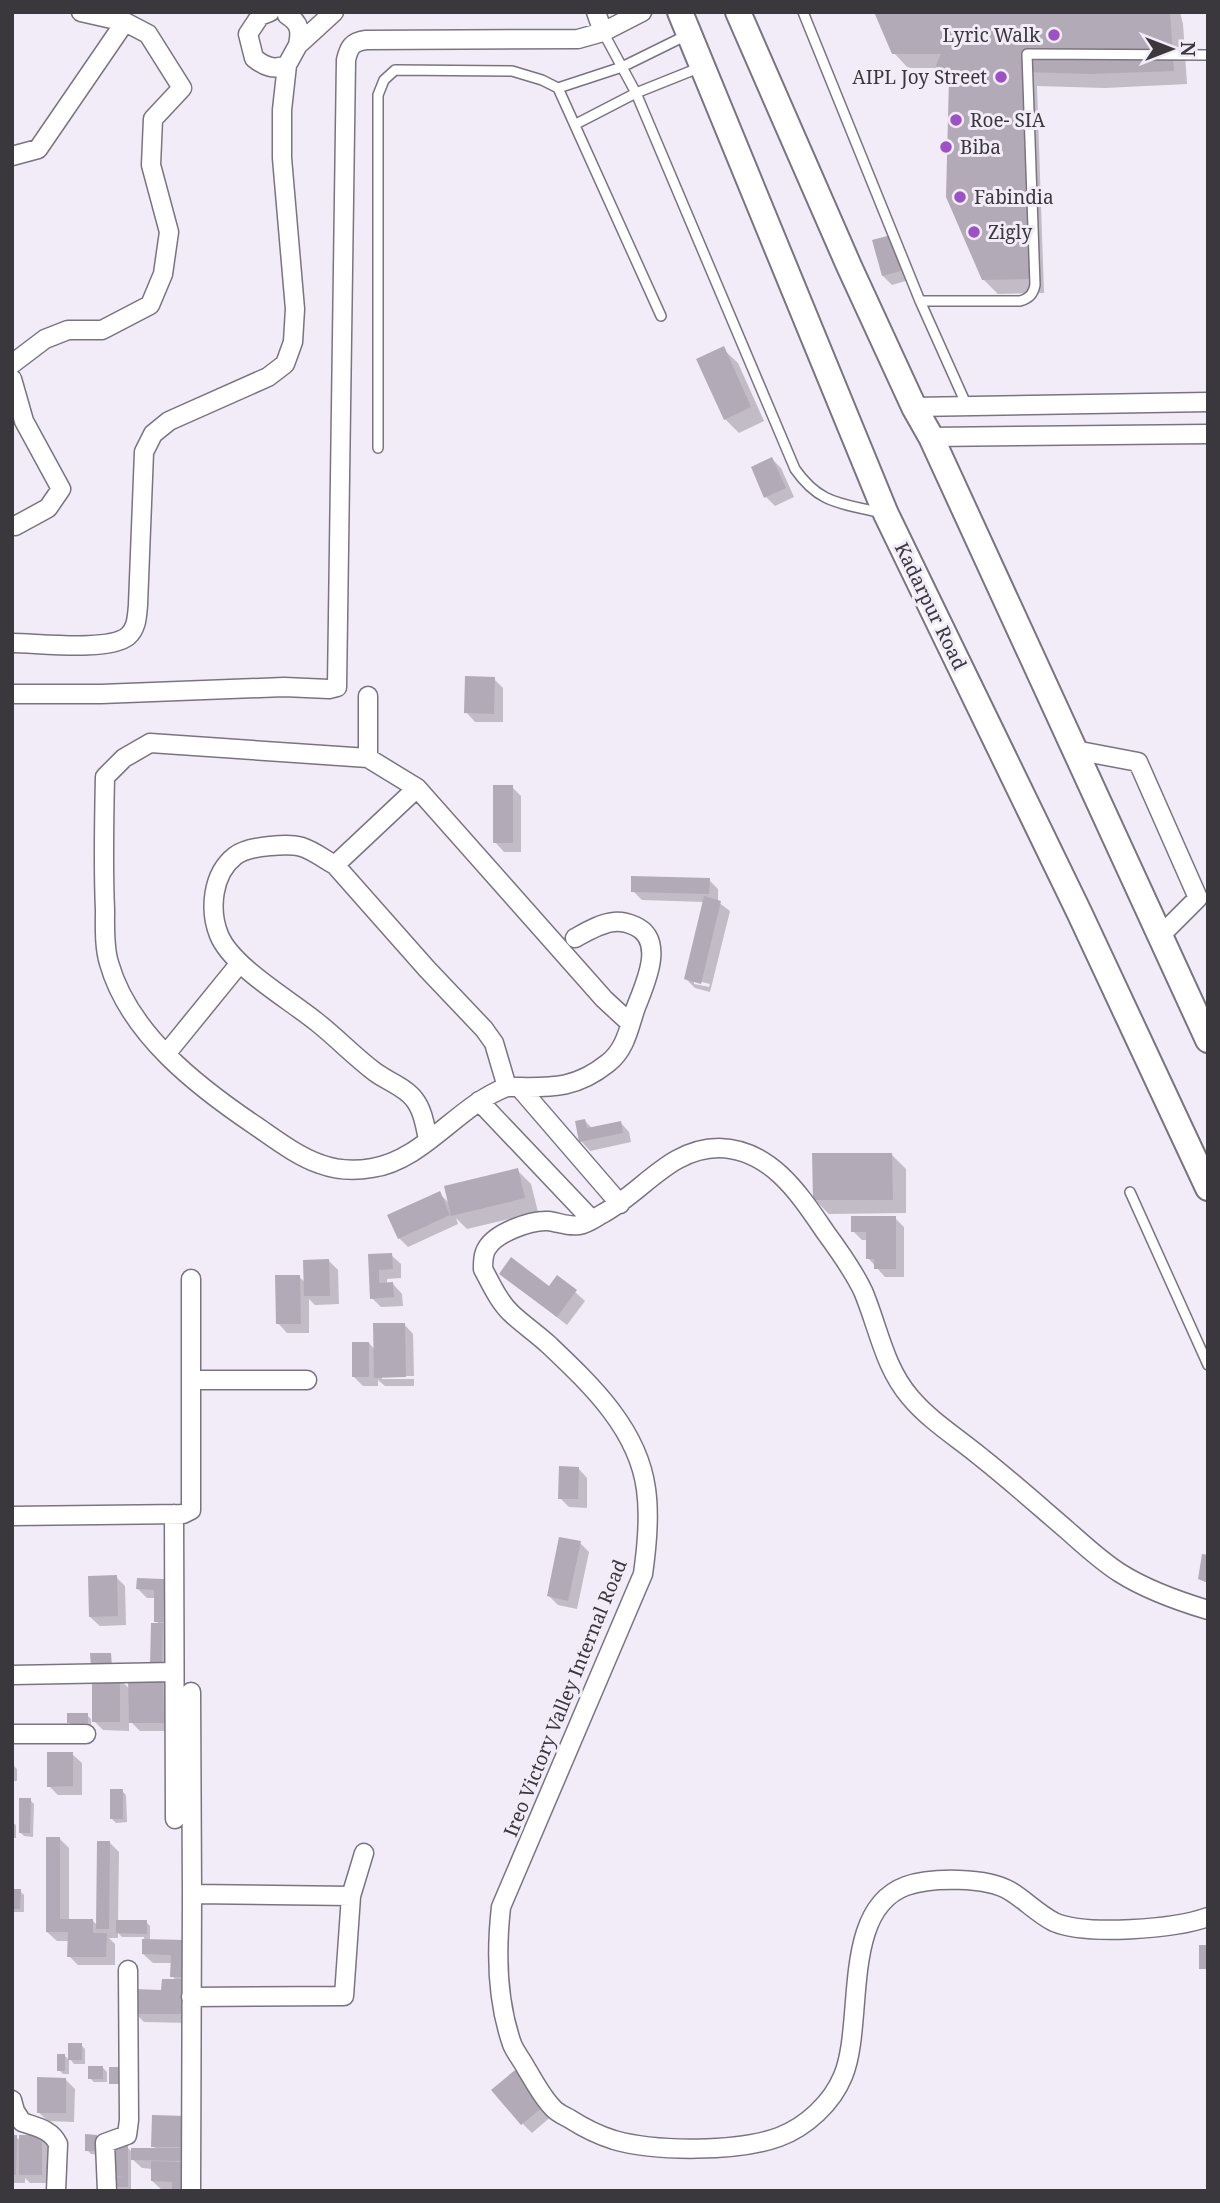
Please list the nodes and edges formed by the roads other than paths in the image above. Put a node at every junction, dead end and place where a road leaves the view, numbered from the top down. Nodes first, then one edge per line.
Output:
1 (81, 12) edge
2 (334, 12) edge
3 (596, 12) edge
4 (642, 12) edge
5 (738, 12) edge
6 (803, 12) edge
7 (281, 13) edge
8 (125, 22) junction
9 (685, 23) edge
10 (603, 32) junction
11 (298, 45) junction
12 (1208, 55) edge
13 (287, 65) junction
14 (702, 66) junction
15 (622, 67) junction
16 (558, 88) junction
17 (636, 93) junction
18 (576, 124) junction
19 (12, 156) edge
20 (920, 301) junction
21 (661, 316) dead end
22 (12, 365) edge
23 (12, 379) edge
24 (1208, 402) edge
25 (1134, 403) junction
26 (1021, 405) junction
27 (967, 406) junction
28 (914, 407) junction
29 (1135, 434) junction
30 (1208, 435) edge
31 (1022, 436) junction
32 (931, 438) junction
33 (378, 448) dead end
34 (886, 514) junction
35 (12, 526) edge
36 (12, 643) edge
37 (12, 694) edge
38 (368, 696) dead end
39 (1075, 750) junction
40 (368, 758) junction
41 (417, 788) junction
42 (335, 865) junction
43 (1160, 936) junction
44 (575, 938) dead end
45 (240, 963) junction
46 (631, 1023) junction
47 (1208, 1040) edge
48 (166, 1054) junction
49 (513, 1087) junction
50 (478, 1101) junction
51 (428, 1139) junction
52 (1200, 1151) edge
53 (1208, 1188) edge
54 (1129, 1192) dead end
55 (620, 1204) junction
56 (592, 1220) junction
57 (191, 1279) dead end
58 (1208, 1337) edge
59 (1197, 1341) junction
60 (1208, 1365) edge
61 (191, 1380) junction
62 (307, 1380) dead end
63 (174, 1514) junction
64 (12, 1516) edge
65 (1208, 1610) edge
66 (174, 1672) junction
67 (12, 1675) edge
68 (191, 1692) dead end
69 (12, 1734) edge
70 (86, 1734) dead end
71 (175, 1819) dead end
72 (364, 1853) dead end
73 (192, 1894) junction
74 (351, 1896) junction
75 (1208, 1917) edge
76 (128, 1970) dead end
77 (191, 1997) junction
78 (12, 2099) edge
79 (55, 2191) edge
80 (107, 2191) edge
81 (191, 2191) edge

1 - 8 street
2 - 11 street
3 - 10 street
4 - 10 street
5 - 28 street
6 - 20 lane
7 - 11 street
7 - 13 street
8 - 19 street
8 - 22 street
9 - 14 street, Kadarpur Road
9 - 15 lane
10 - 15 lane
10 - 37 street
11 - 13 street
12 - 20 lane
13 - 36 street
14 - 17 lane
14 - 34 street, Kadarpur Road
15 - 16 lane
15 - 17 lane
16 - 18 lane
16 - 33 lane
17 - 18 lane
17 - 34 lane
18 - 21 lane
20 - 27 lane
23 - 35 street
24 - 25 street
25 - 26 street
25 - 29 street
26 - 27 street
26 - 31 street
27 - 28 street
28 - 32 street
29 - 30 street
29 - 31 street
31 - 32 street
32 - 39 street
34 - 52 street, Kadarpur Road
38 - 40 street
39 - 43 street
39 - 43 street
40 - 41 street
40 - 48 street
41 - 42 street
41 - 46 street
42 - 45 street
42 - 49 street
43 - 47 street
44 - 46 street
45 - 48 street
45 - 51 street
46 - 49 street
48 - 51 street
49 - 50 street
49 - 55 street
50 - 51 street
50 - 56 street
52 - 53 street, Kadarpur Road
54 - 59 lane
55 - 56 street, Ireo Victory Valley Internal Road
55 - 65 street, Ireo Victory Valley Internal Road
56 - 75 street, Ireo Victory Valley Internal Road
57 - 61 street
58 - 59 lane
59 - 60 lane
61 - 62 street
61 - 63 street
63 - 64 street
63 - 66 street
66 - 67 street
66 - 71 street
68 - 73 street
69 - 70 street
72 - 74 street
73 - 74 street
73 - 77 street
74 - 77 street
76 - 80 street
77 - 81 street
78 - 79 street

